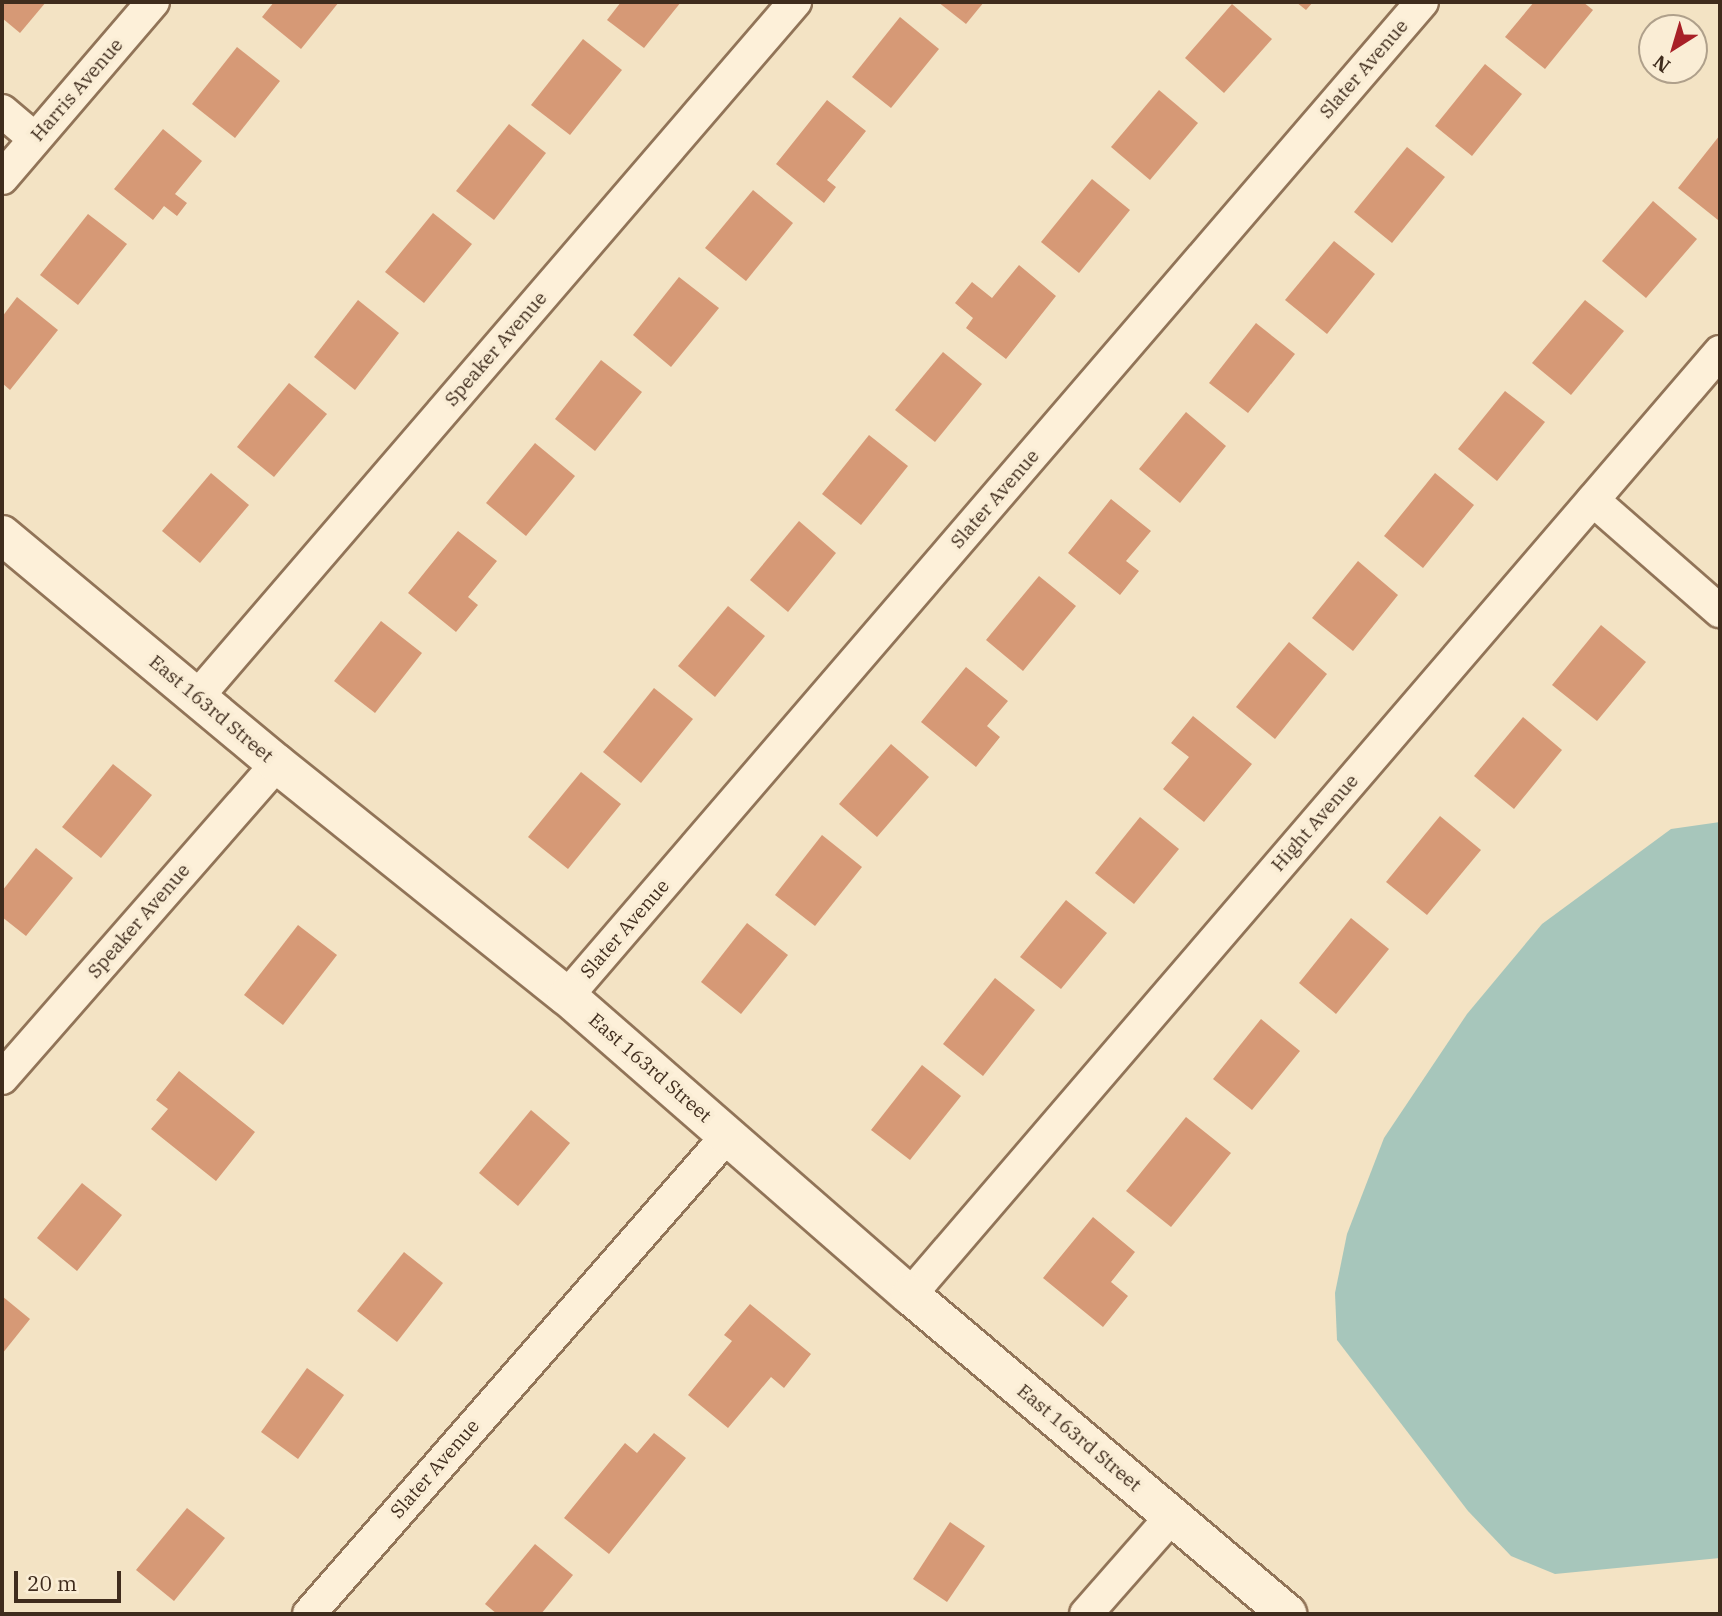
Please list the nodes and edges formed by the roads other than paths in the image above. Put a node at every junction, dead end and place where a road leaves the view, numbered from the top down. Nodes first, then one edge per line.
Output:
1 (153, 2) edge
2 (795, 2) edge
3 (1422, 2) edge
4 (2, 111) edge
5 (35, 139) junction
6 (2, 178) edge
7 (1720, 352) edge
8 (1593, 500) junction
9 (2, 535) edge
10 (1720, 611) edge
11 (197, 697) junction
12 (277, 764) junction
13 (567, 996) junction
14 (2, 1078) edge
15 (728, 1135) junction
16 (910, 1295) junction
17 (1172, 1516) junction
18 (309, 1614) edge
19 (1086, 1614) edge
20 (1287, 1614) edge

1 - 5 street, Harris Avenue
2 - 11 street, Speaker Avenue
3 - 13 street, Slater Avenue
4 - 5 street
5 - 6 street, Harris Avenue
7 - 8 street, Hight Avenue
8 - 10 street
8 - 16 street, Hight Avenue
9 - 11 street, East 163rd Street
11 - 12 street, East 163rd Street
12 - 13 street, East 163rd Street
12 - 14 street, Speaker Avenue
13 - 15 street, East 163rd Street
15 - 16 street, East 163rd Street
15 - 18 street, Slater Avenue
16 - 17 street, East 163rd Street
17 - 19 street
17 - 20 street, East 163rd Street

